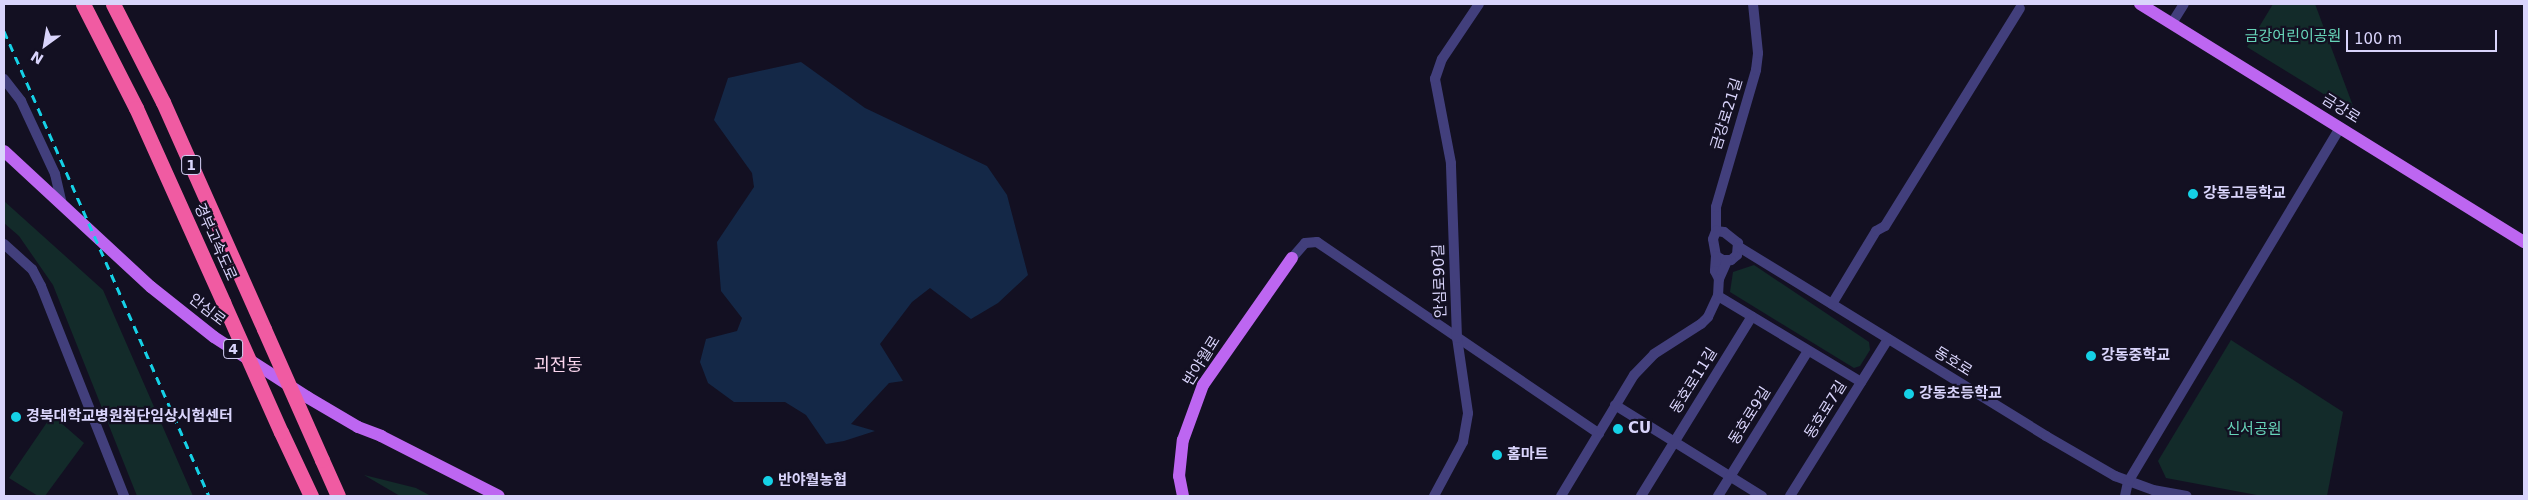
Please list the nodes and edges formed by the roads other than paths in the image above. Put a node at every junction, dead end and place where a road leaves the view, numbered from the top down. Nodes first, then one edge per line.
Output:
1 (83, 4) edge
2 (113, 4) edge
3 (1479, 4) edge
4 (1753, 4) edge
5 (2140, 4) edge
6 (2184, 4) edge
7 (2020, 8) dead end
8 (2172, 23) junction
9 (4, 79) edge
10 (2340, 128) junction
11 (4, 151) edge
12 (62, 205) junction
13 (1716, 231) junction
14 (2524, 242) edge
15 (4, 244) edge
16 (1739, 247) junction
17 (1716, 256) junction
18 (1292, 258) joint
19 (1727, 261) junction
20 (1720, 280) junction
21 (1718, 296) junction
22 (1832, 304) junction
23 (1752, 316) junction
24 (1457, 338) junction
25 (1888, 339) junction
26 (1808, 351) junction
27 (1861, 382) junction
28 (1616, 405) junction
29 (1599, 434) junction
30 (1674, 442) junction
31 (1730, 476) junction
32 (2128, 482) junction
33 (124, 496) edge
34 (311, 496) edge
35 (338, 496) edge
36 (499, 496) edge
37 (1182, 496) edge
38 (1434, 496) edge
39 (1561, 496) edge
40 (1641, 496) edge
41 (1718, 496) edge
42 (1762, 496) edge
43 (1790, 496) edge
44 (2125, 496) edge
45 (2186, 496) edge

1 - 34 highway, 경부고속도로 / 1, bridge
2 - 35 highway, 경부고속도로 / 1, bridge
3 - 24 street, 안심로90길
4 - 13 street, 금강로21길
5 - 8 main road, 금강로
6 - 8 street
7 - 22 street
8 - 10 main road, 금강로
9 - 12 street
10 - 14 main road, 금강로
10 - 32 street
11 - 12 main road, 안심로 / 4
12 - 36 main road, 안심로 / 4
13 - 16 street
13 - 17 street
15 - 33 street
16 - 19 street
16 - 22 street, 동호로
17 - 19 street
17 - 20 street
18 - 24 street
18 - 37 main road, 반야월로
19 - 20 street
20 - 21 street
21 - 23 street
21 - 28 street
22 - 25 street, 동호로
23 - 26 street
23 - 30 street, 동호로11길
24 - 29 street
24 - 38 street, 안심로90길
25 - 27 street, 동호로7길
25 - 32 street, 동호로
26 - 27 street
26 - 31 street, 동호로9길
27 - 43 street, 동호로7길
28 - 29 street
28 - 30 street
29 - 39 street
30 - 31 street
30 - 40 street, 동호로11길
31 - 41 street, 동호로9길
31 - 42 street
32 - 44 street
32 - 45 street, 동호로

